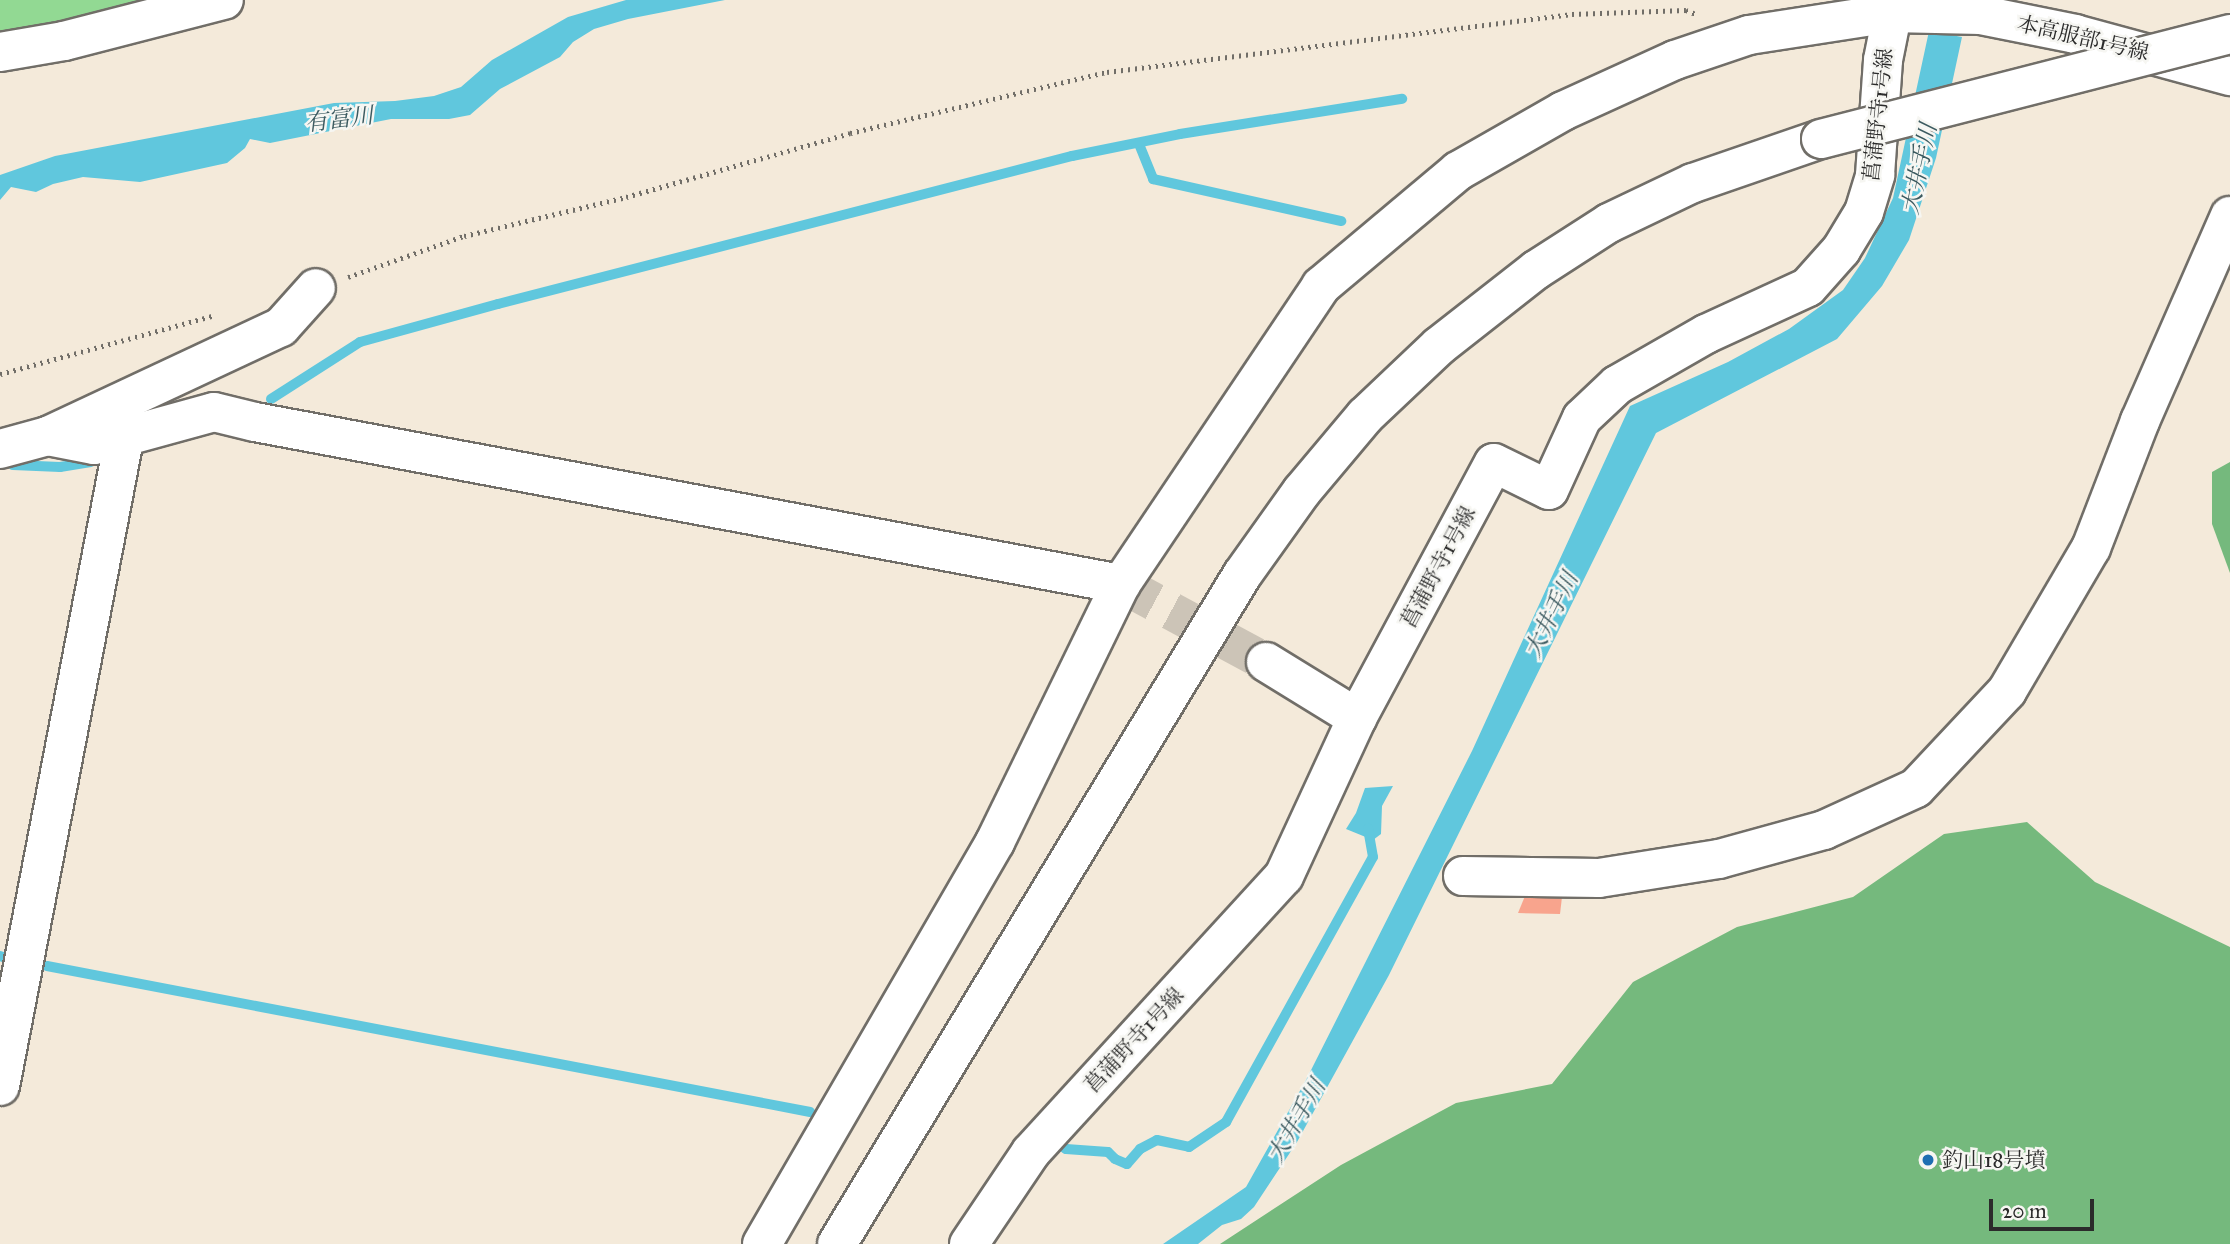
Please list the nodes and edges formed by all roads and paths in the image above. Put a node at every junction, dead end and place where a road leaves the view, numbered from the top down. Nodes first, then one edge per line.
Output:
1 (224, 0) edge
2 (1893, 6) edge
3 (1698, 15) dead end
4 (2230, 34) edge
5 (0, 52) edge
6 (2230, 55) edge
7 (2230, 76) edge
8 (1824, 150) junction
9 (2230, 216) edge
10 (316, 288) joint
11 (222, 314) dead end
12 (0, 374) edge
13 (48, 436) junction
14 (124, 439) junction
15 (0, 449) edge
16 (1121, 584) junction
17 (1266, 662) tunnel mouth
18 (1357, 718) junction
19 (1463, 876) dead end
20 (0, 1086) edge
21 (762, 1244) edge
22 (837, 1244) edge
23 (860, 1244) edge
24 (969, 1244) edge

1 - 5 main road
2 - 7 main road, 本高服部1号線
2 - 16 main road, 本高服部1号線
2 - 18 main road, 菖蒲野寺1号線
3 - 10 path
4 - 8 main road, bridge
6 - 8 main road
8 - 22 main road
8 - 23 main road
9 - 19 main road
10 - 13 main road
11 - 12 path
13 - 14 main road
13 - 15 main road
14 - 16 main road
14 - 20 main road
16 - 21 main road, 本高服部1号線
17 - 18 main road
18 - 24 main road, 菖蒲野寺1号線

